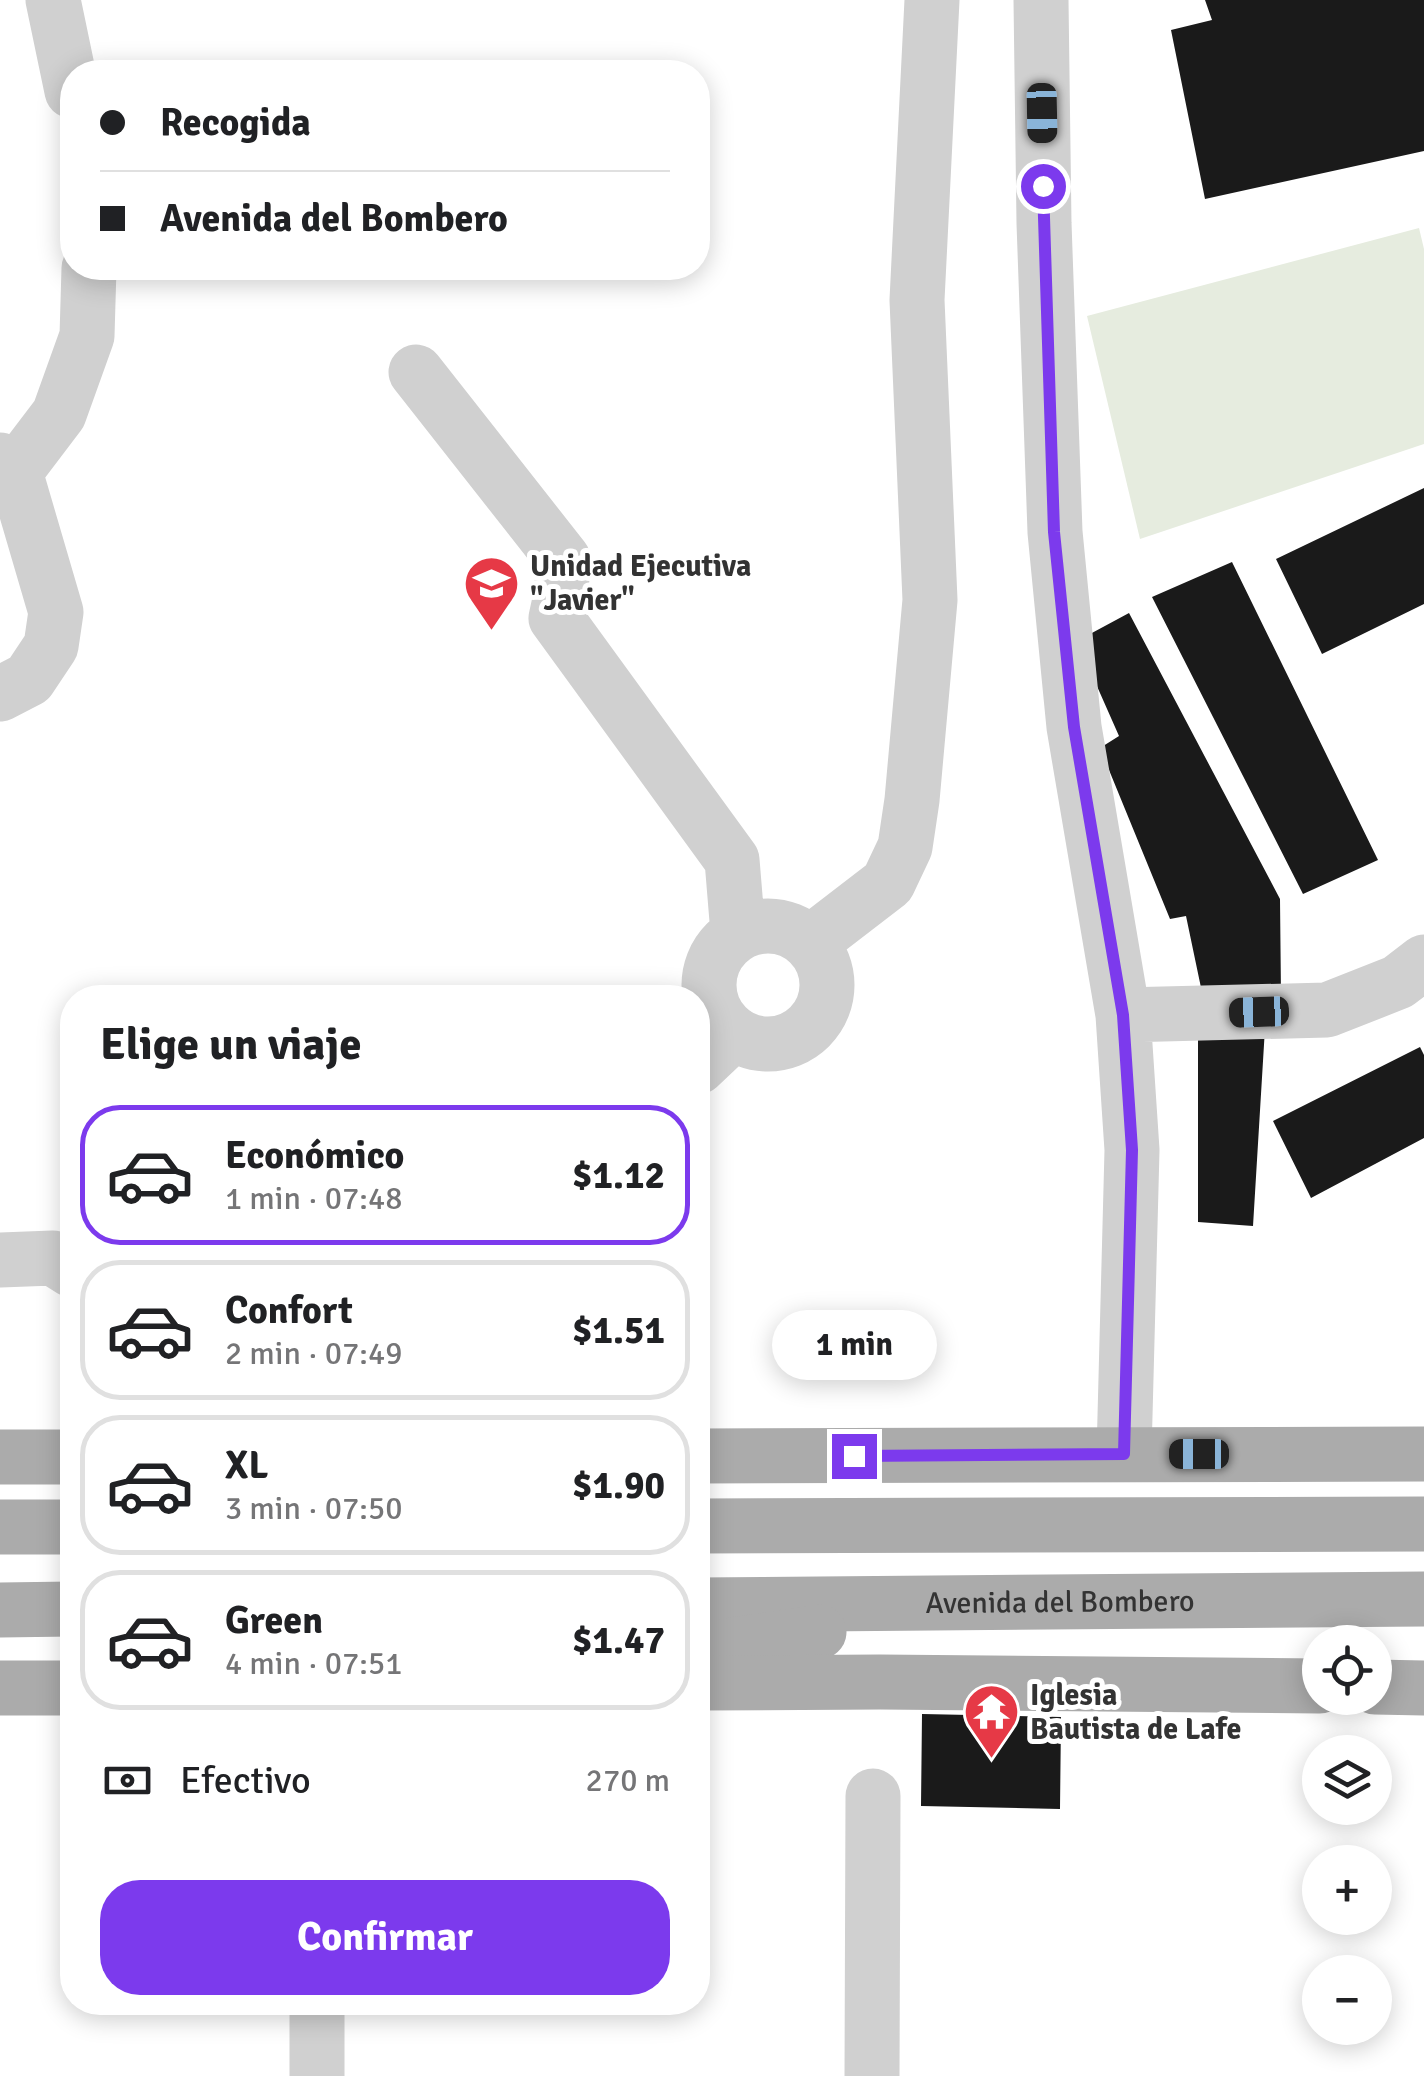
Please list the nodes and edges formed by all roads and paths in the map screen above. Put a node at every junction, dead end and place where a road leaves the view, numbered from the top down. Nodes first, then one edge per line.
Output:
1 (52, 0) edge
2 (932, 0) edge
3 (1041, 0) edge
4 (65, 60) edge
5 (89, 280) edge
6 (416, 372) dead end
7 (5, 472) edge
8 (0, 694) edge
9 (738, 933) junction
10 (810, 943) junction
11 (1424, 962) edge
12 (708, 985) edge
13 (710, 996) edge
14 (1123, 1015) junction
15 (716, 1050) edge
16 (0, 1260) edge
17 (60, 1262) edge
18 (1124, 1454) junction
19 (1424, 1454) edge
20 (710, 1456) edge
21 (0, 1457) edge
22 (60, 1457) edge
23 (1424, 1524) edge
24 (710, 1526) edge
25 (0, 1527) edge
26 (60, 1527) edge
27 (1424, 1599) edge
28 (1030, 1602) junction
29 (710, 1605) edge
30 (60, 1609) edge
31 (0, 1610) edge
32 (710, 1648) edge
33 (710, 1684) edge
34 (1302, 1686) edge
35 (1392, 1687) edge
36 (0, 1688) edge
37 (60, 1688) edge
38 (1424, 1688) edge
39 (873, 1796) dead end
40 (317, 2015) edge
41 (316, 2076) edge
42 (872, 2076) edge

1 - 4 street
2 - 10 street
3 - 14 street
5 - 7 street
6 - 9 street
7 - 8 street
9 - 10 street
9 - 12 street
10 - 15 street
11 - 14 street
13 - 15 street
14 - 18 street
16 - 17 street
18 - 19 main road
18 - 20 main road
21 - 22 main road
23 - 24 main road
25 - 26 main road
27 - 28 main road, Avenida del Bombero
28 - 29 main road, Avenida del Bombero
28 - 32 main road
30 - 31 main road
33 - 34 main road
35 - 38 main road
36 - 37 main road
39 - 42 street
40 - 41 street

